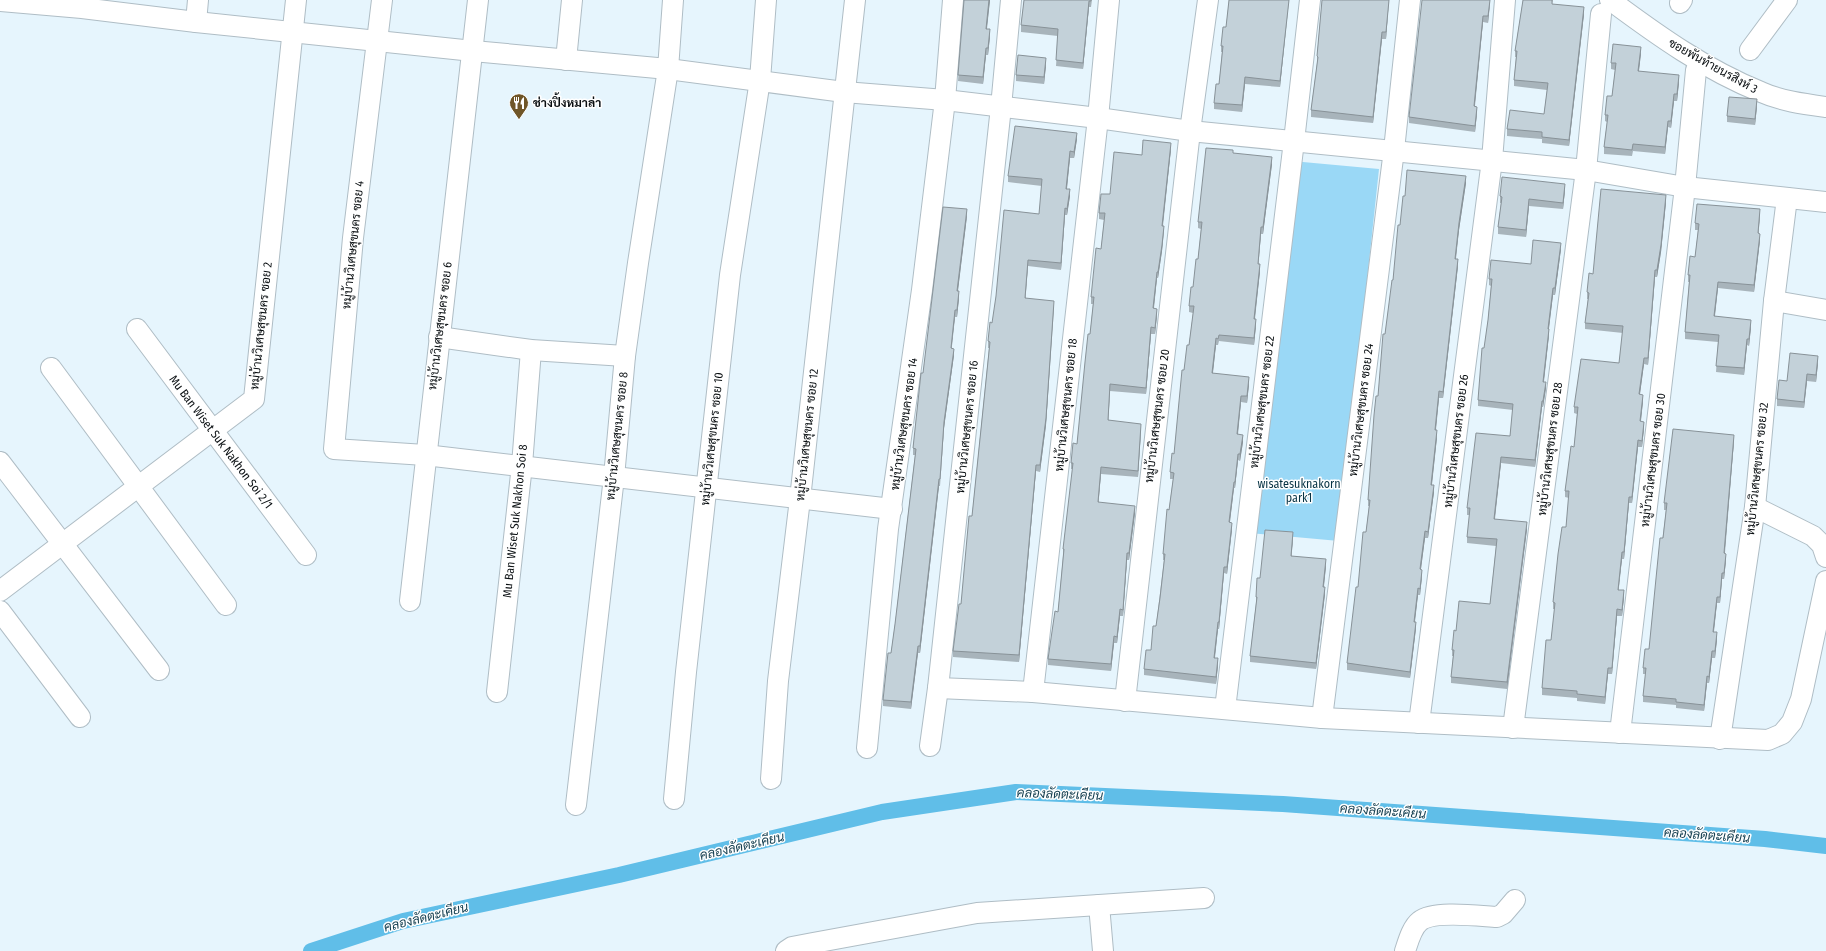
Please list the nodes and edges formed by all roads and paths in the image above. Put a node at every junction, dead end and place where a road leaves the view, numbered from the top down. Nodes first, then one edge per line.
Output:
1 (198, 0) edge
2 (296, 0) edge
3 (382, 0) edge
4 (478, 0) edge
5 (572, 0) edge
6 (673, 0) edge
7 (766, 0) edge
8 (854, 0) edge
9 (953, 0) edge
10 (1011, 0) edge
11 (1109, 0) edge
12 (1208, 0) edge
13 (1310, 0) edge
14 (1410, 0) edge
15 (1505, 0) edge
16 (1787, 0) edge
17 (0, 1) edge
18 (1606, 7) edge
19 (196, 22) junction
20 (292, 32) junction
21 (377, 41) junction
22 (1750, 50) dead end
23 (473, 51) junction
24 (566, 60) junction
25 (668, 69) junction
26 (1696, 70) dead end
27 (760, 80) junction
28 (844, 92) junction
29 (945, 100) junction
30 (1001, 107) junction
31 (1826, 107) edge
32 (1098, 118) junction
33 (1190, 131) junction
34 (1294, 141) junction
35 (1394, 150) junction
36 (1492, 160) junction
37 (1586, 170) junction
38 (1685, 187) junction
39 (1787, 198) junction
40 (1826, 202) edge
41 (1774, 301) junction
42 (1826, 310) edge
43 (137, 329) dead end
44 (439, 337) junction
45 (531, 350) junction
46 (625, 356) junction
47 (51, 368) dead end
48 (213, 430) junction
49 (425, 455) junction
50 (0, 462) edge
51 (522, 465) junction
52 (614, 477) junction
53 (139, 486) junction
54 (706, 488) junction
55 (800, 499) junction
56 (1755, 507) junction
57 (892, 509) junction
58 (63, 543) junction
59 (306, 555) dead end
60 (1826, 557) edge
61 (1826, 581) edge
62 (0, 591) edge
63 (410, 601) dead end
64 (226, 605) dead end
65 (0, 611) edge
66 (159, 670) dead end
67 (938, 688) junction
68 (497, 692) dead end
69 (1033, 692) junction
70 (1124, 701) junction
71 (1225, 709) junction
72 (80, 717) dead end
73 (1322, 718) junction
74 (1420, 723) junction
75 (1513, 728) junction
76 (1620, 733) junction
77 (1720, 739) junction
78 (930, 746) dead end
79 (867, 748) dead end
80 (771, 779) dead end
81 (674, 799) dead end
82 (576, 805) dead end
83 (1204, 898) dead end
84 (1515, 900) dead end
85 (1099, 905) junction
86 (786, 951) edge
87 (1103, 951) edge
88 (1405, 951) edge

1 - 19 street
2 - 20 street, หมู่บ้านวิเศษสุขนคร ซอย 2
3 - 21 street, หมู่บ้านวิเศษสุขนคร ซอย 4
4 - 23 street, หมู่บ้านวิเศษสุขนคร ซอย 6
5 - 24 street
6 - 25 street, หมู่บ้านวิเศษสุขนคร ซอย 8
7 - 27 street, หมู่บ้านวิเศษสุขนคร ซอย 10
8 - 28 street, หมู่บ้านวิเศษสุขนคร ซอย 12
9 - 29 street, หมู่บ้านวิเศษสุขนคร ซอย 14
10 - 30 street, หมู่บ้านวิเศษสุขนคร ซอย 16
11 - 32 street, หมู่บ้านวิเศษสุขนคร ซอย 18
12 - 33 street, หมู่บ้านวิเศษสุขนคร ซอย 20
13 - 34 street, หมู่บ้านวิเศษสุขนคร ซอย 22
14 - 35 street, หมู่บ้านวิเศษสุขนคร ซอย 24
15 - 36 street, หมู่บ้านวิเศษสุขนคร ซอย 26
16 - 22 street
17 - 19 street
18 - 31 street, ซอยพันท้ายนรสิงห์ 3
18 - 37 street, หมู่บ้านวิเศษสุขนคร ซอย 28
19 - 20 street
20 - 21 street
20 - 48 street, หมู่บ้านวิเศษสุขนคร ซอย 2
21 - 23 street
21 - 49 street, หมู่บ้านวิเศษสุขนคร ซอย 4
23 - 24 street
23 - 44 street, หมู่บ้านวิเศษสุขนคร ซอย 6
24 - 25 street
25 - 27 street
25 - 46 street, หมู่บ้านวิเศษสุขนคร ซอย 8
26 - 38 street, หมู่บ้านวิเศษสุขนคร ซอย 30
27 - 28 street
27 - 54 street, หมู่บ้านวิเศษสุขนคร ซอย 10
28 - 29 street
28 - 55 street, หมู่บ้านวิเศษสุขนคร ซอย 12
29 - 30 street
29 - 57 street, หมู่บ้านวิเศษสุขนคร ซอย 14
30 - 32 street
30 - 67 street, หมู่บ้านวิเศษสุขนคร ซอย 16
32 - 33 street
32 - 69 street, หมู่บ้านวิเศษสุขนคร ซอย 18
33 - 34 street
33 - 70 street, หมู่บ้านวิเศษสุขนคร ซอย 20
34 - 35 street
34 - 71 street, หมู่บ้านวิเศษสุขนคร ซอย 22
35 - 36 street
35 - 73 street, หมู่บ้านวิเศษสุขนคร ซอย 24
36 - 37 street
36 - 74 street, หมู่บ้านวิเศษสุขนคร ซอย 26
37 - 38 street
37 - 75 street, หมู่บ้านวิเศษสุขนคร ซอย 28
38 - 39 street
38 - 76 street, หมู่บ้านวิเศษสุขนคร ซอย 30
39 - 40 street
39 - 41 street, หมู่บ้านวิเศษสุขนคร ซอย 32
41 - 42 street
41 - 56 street, หมู่บ้านวิเศษสุขนคร ซอย 32
43 - 48 street, Mu Ban Wiset Suk Nakhon Soi 2/1
44 - 45 street
44 - 49 street, หมู่บ้านวิเศษสุขนคร ซอย 6
45 - 46 street
45 - 51 street, Mu Ban Wiset Suk Nakhon Soi 8
46 - 52 street, หมู่บ้านวิเศษสุขนคร ซอย 8
47 - 53 street
48 - 53 street, หมู่บ้านวิเศษสุขนคร ซอย 2
48 - 59 street, Mu Ban Wiset Suk Nakhon Soi 2/1
49 - 51 street
49 - 63 street, หมู่บ้านวิเศษสุขนคร ซอย 6
50 - 58 street
51 - 52 street
51 - 68 street, Mu Ban Wiset Suk Nakhon Soi 8
52 - 54 street
52 - 82 street, หมู่บ้านวิเศษสุขนคร ซอย 8
53 - 58 street, หมู่บ้านวิเศษสุขนคร ซอย 2
53 - 64 street
54 - 55 street
54 - 81 street, หมู่บ้านวิเศษสุขนคร ซอย 10
55 - 57 street
55 - 80 street, หมู่บ้านวิเศษสุขนคร ซอย 12
56 - 60 street
56 - 77 street, หมู่บ้านวิเศษสุขนคร ซอย 32
57 - 79 street, หมู่บ้านวิเศษสุขนคร ซอย 14
58 - 62 street, หมู่บ้านวิเศษสุขนคร ซอย 2
58 - 66 street
61 - 77 street
65 - 72 street
67 - 69 street
67 - 78 street, หมู่บ้านวิเศษสุขนคร ซอย 16
69 - 70 street
70 - 71 street
71 - 73 street
73 - 74 street
74 - 75 street
75 - 76 street
76 - 77 street
83 - 85 street
84 - 88 street
85 - 86 street
85 - 87 street

